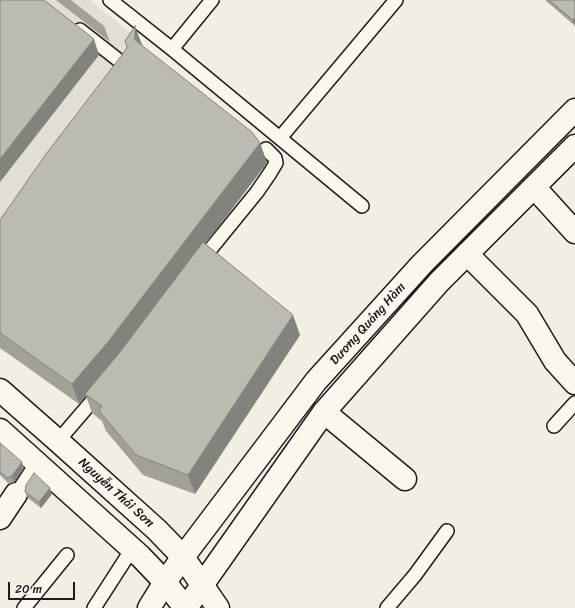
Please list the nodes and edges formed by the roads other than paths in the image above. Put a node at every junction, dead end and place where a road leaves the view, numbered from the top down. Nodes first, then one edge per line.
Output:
1 (110, 0) edge
2 (212, 0) edge
3 (396, 0) edge
4 (73, 24) edge
5 (172, 49) junction
6 (111, 85) edge
7 (575, 110) edge
8 (280, 138) junction
9 (575, 146) edge
10 (266, 148) dead end
11 (534, 187) junction
12 (362, 206) dead end
13 (575, 232) edge
14 (467, 254) junction
15 (192, 273) edge
16 (575, 383) edge
17 (107, 384) edge
18 (0, 390) edge
19 (575, 403) edge
20 (324, 412) junction
21 (554, 426) dead end
22 (0, 430) edge
23 (58, 441) junction
24 (36, 464) junction
25 (405, 479) dead end
26 (16, 494) joint
27 (0, 518) edge
28 (446, 531) dead end
29 (132, 549) junction
30 (67, 555) dead end
31 (183, 557) junction
32 (165, 582) junction
33 (202, 584) junction
34 (24, 608) edge
35 (94, 608) edge
36 (149, 608) edge
37 (186, 608) edge
38 (218, 608) edge
39 (387, 608) edge

1 - 5 lane
2 - 5 lane
3 - 8 lane
4 - 6 lane
5 - 8 lane
7 - 31 street, Dương Quảng Hàm
8 - 12 lane
9 - 11 street, Dương Quảng Hàm
10 - 15 lane
11 - 13 street
11 - 14 street, Dương Quảng Hàm
14 - 16 street
14 - 20 street, Dương Quảng Hàm
17 - 23 lane
18 - 23 street, Nguyễn Thái Sơn
19 - 21 lane
20 - 25 street
20 - 33 street, Dương Quảng Hàm
22 - 24 street
23 - 31 street, Nguyễn Thái Sơn
24 - 26 lane
24 - 29 street
26 - 27 street
28 - 39 lane
29 - 32 street
29 - 35 lane
30 - 34 lane
31 - 32 street, Dương Quảng Hàm
31 - 33 street, Nguyễn Thái Sơn
32 - 36 street
32 - 37 street
33 - 37 street, Dương Quảng Hàm
33 - 38 street, Nguyễn Thái Sơn

